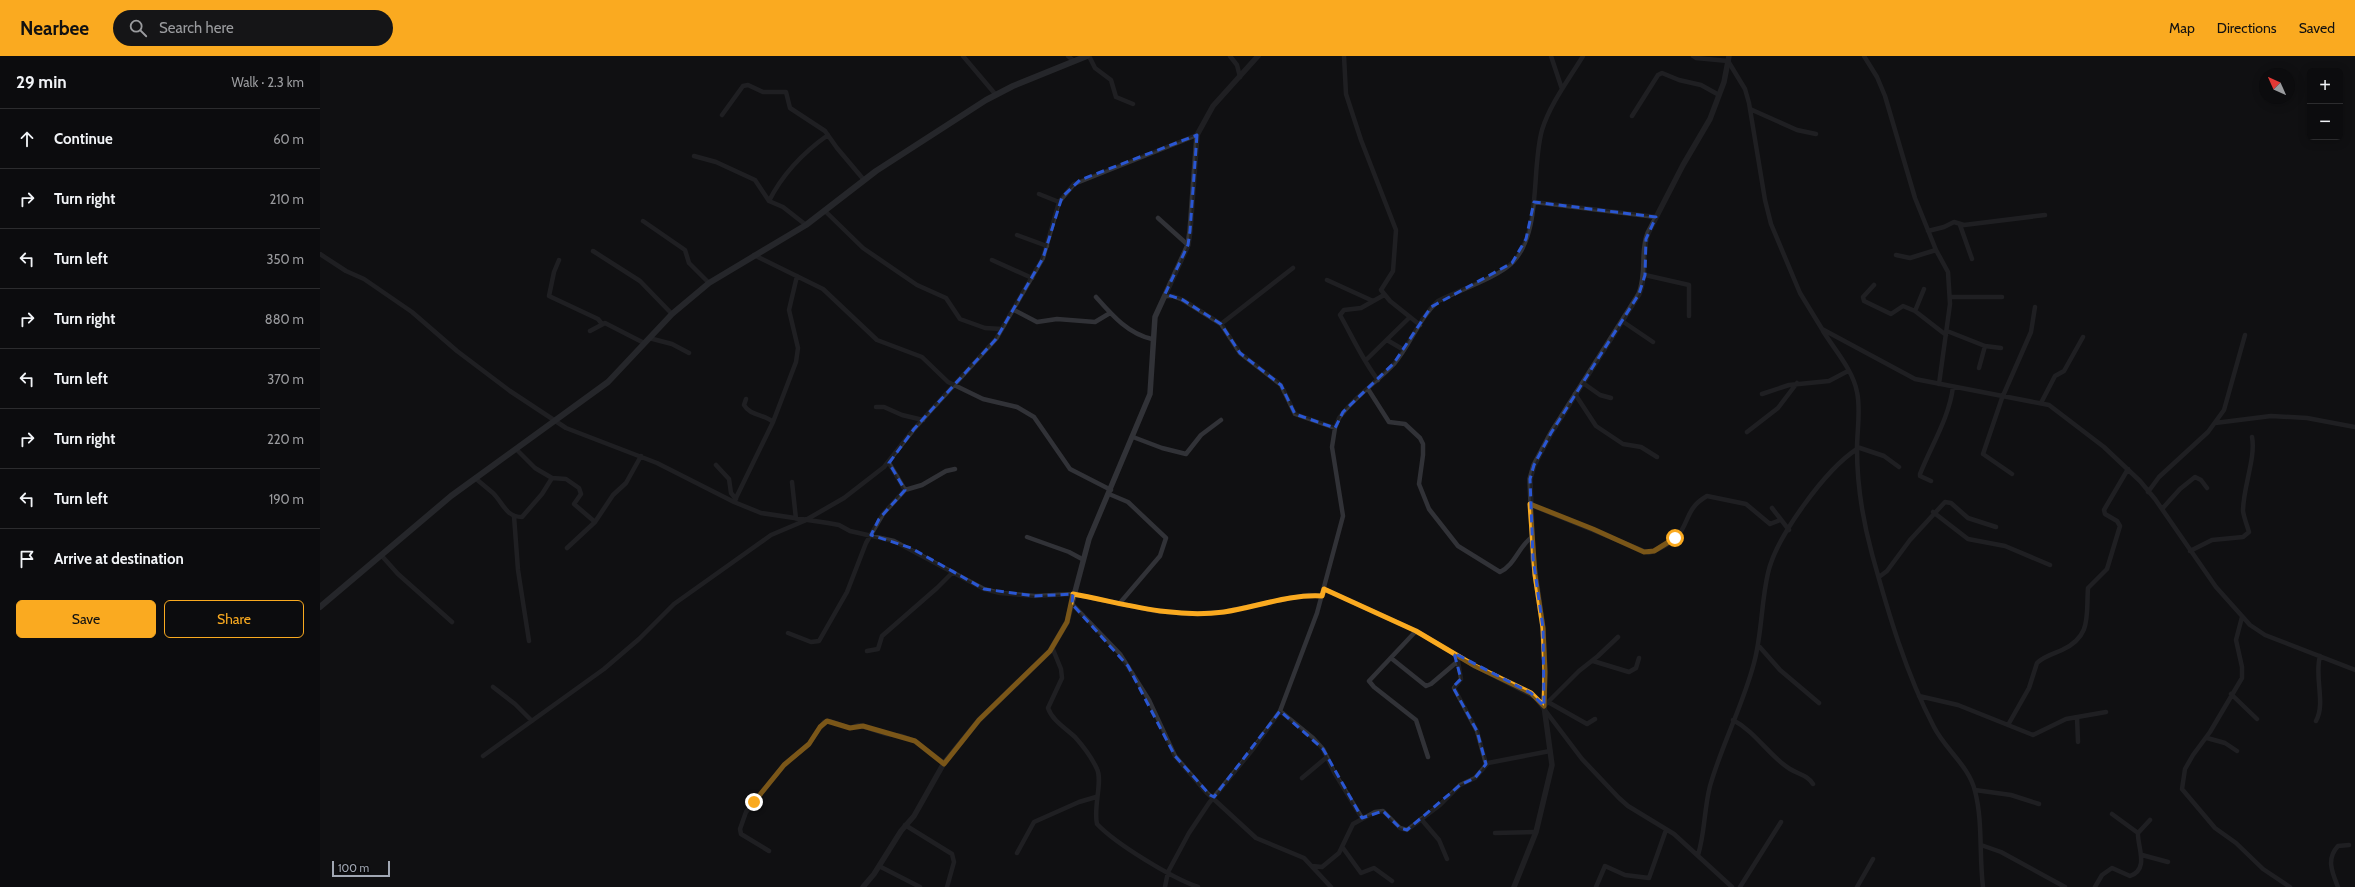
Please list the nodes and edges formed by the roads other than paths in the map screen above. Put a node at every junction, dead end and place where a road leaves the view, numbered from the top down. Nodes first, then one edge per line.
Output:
1 (963, 56) edge
2 (1068, 56) edge
3 (1088, 56) edge
4 (1230, 56) edge
5 (1258, 56) edge
6 (1344, 56) edge
7 (1551, 56) edge
8 (1583, 56) edge
9 (1694, 56) edge
10 (1864, 56) edge
11 (1729, 59) edge
12 (1074, 61) junction
13 (1240, 78) junction
14 (1562, 89) junction
15 (996, 95) junction
16 (1719, 95) junction
17 (1133, 104) dead end
18 (1750, 110) junction
19 (722, 115) dead end
20 (1632, 116) dead end
21 (1816, 134) dead end
22 (828, 135) junction
23 (1197, 135) junction
24 (694, 156) dead end
25 (864, 180) junction
26 (1039, 194) dead end
27 (769, 201) junction
28 (1059, 202) junction
29 (1534, 202) junction
30 (825, 211) junction
31 (2045, 215) dead end
32 (1656, 216) junction
33 (1158, 218) dead end
34 (643, 221) dead end
35 (806, 225) junction
36 (1960, 225) junction
37 (1928, 231) junction
38 (1017, 235) dead end
39 (1188, 245) junction
40 (1047, 246) junction
41 (1936, 250) junction
42 (593, 251) dead end
43 (320, 254) edge
44 (754, 255) junction
45 (1896, 255) dead end
46 (1972, 259) dead end
47 (559, 260) dead end
48 (992, 260) dead end
49 (1293, 268) dead end
50 (1645, 275) junction
51 (797, 276) junction
52 (1032, 278) junction
53 (1327, 280) dead end
54 (708, 283) junction
55 (1874, 285) dead end
56 (1924, 289) dead end
57 (1384, 295) junction
58 (1164, 296) junction
59 (1950, 297) junction
60 (2002, 297) dead end
61 (1096, 298) dead end
62 (1373, 301) junction
63 (2035, 306) dead end
64 (1014, 310) junction
65 (1915, 311) junction
66 (1110, 313) junction
67 (672, 314) junction
68 (1689, 316) dead end
69 (1410, 318) junction
70 (1622, 321) junction
71 (602, 324) junction
72 (1221, 324) junction
73 (1420, 325) junction
74 (1822, 329) junction
75 (590, 330) dead end
76 (1002, 330) junction
77 (1947, 333) junction
78 (2245, 335) dead end
79 (2083, 337) dead end
80 (649, 338) junction
81 (1152, 339) junction
82 (1387, 340) junction
83 (1653, 342) dead end
84 (644, 343) junction
85 (1985, 346) junction
86 (2001, 348) dead end
87 (1404, 350) junction
88 (689, 353) dead end
89 (1366, 360) junction
90 (1979, 368) dead end
91 (1848, 371) junction
92 (1378, 380) junction
93 (1583, 383) junction
94 (1798, 383) junction
95 (1939, 384) junction
96 (955, 386) junction
97 (1953, 387) junction
98 (1368, 388) junction
99 (1575, 394) junction
100 (1762, 394) dead end
101 (1611, 398) dead end
102 (2002, 398) junction
103 (746, 399) dead end
104 (2041, 403) junction
105 (876, 407) dead end
106 (923, 420) junction
107 (1221, 420) dead end
108 (555, 421) junction
109 (773, 422) junction
110 (2215, 423) junction
111 (2355, 427) edge
112 (1335, 428) junction
113 (1747, 432) dead end
114 (1133, 437) junction
115 (2252, 437) dead end
116 (1857, 448) junction
117 (516, 449) junction
118 (641, 456) junction
119 (1657, 457) dead end
120 (889, 463) junction
121 (716, 465) dead end
122 (1899, 467) dead end
123 (955, 469) dead end
124 (2128, 469) junction
125 (2012, 474) dead end
126 (475, 478) junction
127 (552, 478) junction
128 (1931, 481) dead end
129 (792, 482) dead end
130 (2207, 488) dead end
131 (905, 490) junction
132 (1110, 492) junction
133 (2148, 492) junction
134 (735, 501) junction
135 (1530, 504) junction
136 (1772, 508) dead end
137 (2162, 509) junction
138 (1933, 512) junction
139 (514, 516) junction
140 (796, 519) junction
141 (804, 520) junction
142 (1780, 520) junction
143 (595, 522) junction
144 (1996, 527) dead end
145 (1788, 530) junction
146 (871, 535) junction
147 (1027, 537) dead end
148 (1532, 537) junction
149 (567, 548) dead end
150 (2190, 551) junction
151 (381, 555) junction
152 (1082, 559) junction
153 (2050, 565) dead end
154 (953, 572) junction
155 (1879, 577) junction
156 (1324, 589) junction
157 (1073, 594) junction
158 (1322, 596) junction
159 (1072, 604) junction
160 (1119, 604) junction
161 (320, 607) edge
162 (2242, 617) junction
163 (452, 622) dead end
164 (1416, 631) junction
165 (788, 633) dead end
166 (1618, 637) dead end
167 (529, 641) dead end
168 (1758, 645) junction
169 (1052, 647) junction
170 (867, 651) dead end
171 (2320, 656) junction
172 (1390, 658) junction
173 (1639, 658) dead end
174 (1459, 659) junction
175 (1593, 661) junction
176 (2355, 670) edge
177 (493, 687) dead end
178 (2231, 694) junction
179 (1920, 696) junction
180 (1819, 703) dead end
181 (1546, 704) junction
182 (1280, 711) junction
183 (2106, 712) dead end
184 (2077, 717) junction
185 (1595, 719) dead end
186 (2256, 719) dead end
187 (1733, 720) junction
188 (532, 721) junction
189 (2316, 721) dead end
190 (2008, 725) junction
191 (2207, 738) junction
192 (2078, 742) dead end
193 (1550, 751) junction
194 (2237, 751) dead end
195 (483, 756) dead end
196 (1327, 757) junction
197 (1428, 757) dead end
198 (944, 764) junction
199 (1486, 764) junction
200 (1302, 778) dead end
201 (1813, 784) dead end
202 (1975, 790) junction
203 (1096, 797) junction
204 (1214, 797) junction
205 (2039, 804) dead end
206 (2112, 814) dead end
207 (1362, 818) junction
208 (1421, 819) junction
209 (2150, 820) dead end
210 (1781, 822) dead end
211 (905, 825) junction
212 (1666, 830) junction
213 (1536, 832) junction
214 (1495, 833) dead end
215 (2138, 833) junction
216 (1981, 845) junction
217 (2349, 845) dead end
218 (1343, 848) junction
219 (769, 851) dead end
220 (1017, 853) dead end
221 (1698, 855) junction
222 (2142, 855) junction
223 (1447, 859) dead end
224 (1873, 859) dead end
225 (2168, 862) dead end
226 (879, 866) junction
227 (1312, 866) junction
228 (1168, 872) junction
229 (1392, 881) dead end
230 (863, 887) edge
231 (920, 887) edge
232 (947, 887) edge
233 (1165, 887) edge
234 (1198, 887) edge
235 (1331, 887) edge
236 (1514, 887) edge
237 (1596, 887) edge
238 (1732, 887) edge
239 (1740, 887) edge
240 (1857, 887) edge
241 (1983, 887) edge
242 (2065, 887) edge
243 (2095, 887) edge
244 (2290, 887) edge
245 (2338, 887) edge

1 - 15 street
2 - 12 street
3 - 12 main road
3 - 17 street
4 - 13 street
5 - 13 street
6 - 57 street
7 - 14 street
8 - 14 street
9 - 11 street
10 - 37 street
11 - 16 street
11 - 18 street
12 - 15 main road
13 - 23 street
14 - 29 street
15 - 25 main road
16 - 20 street
16 - 32 street
18 - 21 street
18 - 74 street
19 - 22 street
22 - 25 street
22 - 27 street
23 - 28 street
23 - 39 street
24 - 27 street
25 - 30 main road
26 - 28 street
27 - 35 street
28 - 40 street
29 - 32 street
29 - 73 street
30 - 35 main road
30 - 76 street
31 - 36 street
32 - 50 street
33 - 39 street
34 - 54 street
35 - 44 main road
36 - 37 street
36 - 46 street
37 - 41 street
38 - 40 street
39 - 58 street
40 - 52 street
41 - 45 street
41 - 59 street
42 - 67 street
43 - 108 street
44 - 51 street
44 - 54 main road
47 - 71 street
48 - 52 street
49 - 72 street
50 - 68 street
50 - 70 street
51 - 96 street
51 - 109 street
52 - 64 street
53 - 62 street
54 - 67 main road
55 - 65 street
56 - 65 street
57 - 62 street
57 - 69 street
58 - 72 street
58 - 81 street
59 - 60 street
59 - 77 street
61 - 66 street
62 - 89 street
63 - 102 street
64 - 66 street
64 - 76 street
65 - 77 street
66 - 81 street
67 - 80 main road
69 - 73 street
69 - 82 street
70 - 83 street
70 - 93 street
71 - 75 street
71 - 84 street
72 - 112 street
73 - 87 street
74 - 91 street
74 - 95 street
76 - 96 street
77 - 85 street
77 - 95 street
78 - 110 street
79 - 104 street
80 - 84 main road
80 - 88 street
81 - 114 street
82 - 87 street
82 - 89 street
84 - 108 main road
85 - 86 street
85 - 90 street
87 - 92 street
89 - 92 street
91 - 94 street
91 - 116 street
92 - 98 street
93 - 99 street
93 - 101 street
94 - 100 street
94 - 113 street
95 - 97 street
96 - 106 street
96 - 132 street
97 - 102 street
97 - 128 street
98 - 112 street
98 - 148 street
99 - 119 street
99 - 135 street
102 - 104 street
102 - 125 street
103 - 109 street
104 - 124 street
105 - 106 street
106 - 120 street
107 - 114 street
108 - 117 main road
108 - 118 street
109 - 134 street
110 - 111 street
110 - 133 street
112 - 156 street
114 - 132 street
115 - 150 street
116 - 122 street
116 - 145 street
116 - 155 street
117 - 126 main road
117 - 127 street
118 - 134 street
118 - 143 street
120 - 131 street
120 - 141 street
121 - 134 street
123 - 131 street
124 - 133 street
124 - 190 street
126 - 139 street
126 - 151 main road
127 - 139 street
127 - 143 street
129 - 140 street
130 - 137 street
131 - 146 street
132 - 152 street
132 - 160 street
133 - 137 street
134 - 140 street
135 - 142 street
135 - 148 street
136 - 142 street
137 - 150 street
138 - 144 street
138 - 153 street
138 - 155 street
139 - 167 street
140 - 141 street
141 - 146 street
141 - 188 street
142 - 145 street
143 - 149 street
145 - 168 street
146 - 154 street
146 - 165 street
147 - 152 street
148 - 181 street
150 - 162 street
151 - 161 main road
151 - 163 street
152 - 157 street
154 - 157 street
154 - 170 street
155 - 179 street
156 - 158 street
156 - 164 street
157 - 159 street
157 - 160 street
158 - 160 street
158 - 182 street
159 - 169 street
159 - 204 street
162 - 171 street
162 - 178 street
164 - 172 street
164 - 174 street
166 - 175 street
168 - 180 street
168 - 187 street
169 - 198 street
169 - 203 street
171 - 176 street
171 - 189 street
172 - 174 street
172 - 197 street
173 - 175 street
174 - 181 street
174 - 199 street
175 - 181 street
177 - 188 street
178 - 186 street
178 - 191 street
179 - 190 street
179 - 202 street
181 - 185 street
181 - 193 street
181 - 212 street
182 - 196 street
182 - 204 street
183 - 184 street
184 - 190 street
184 - 192 street
187 - 201 street
187 - 221 street
188 - 195 street
191 - 194 street
191 - 244 street
193 - 199 street
193 - 213 street
196 - 200 street
196 - 207 street
198 - 211 street
198 - 219 street
199 - 208 street
202 - 205 street
202 - 216 street
203 - 220 street
203 - 228 street
204 - 227 street
204 - 228 street
206 - 215 street
207 - 208 street
207 - 218 street
208 - 223 street
209 - 215 street
210 - 239 street
211 - 226 street
211 - 232 street
212 - 221 street
212 - 237 street
213 - 214 street
213 - 236 street
215 - 222 street
216 - 241 street
216 - 242 street
217 - 245 street
218 - 227 street
218 - 229 street
221 - 238 street
222 - 225 street
222 - 243 street
224 - 240 street
226 - 230 street
226 - 231 street
227 - 235 street
228 - 233 street
228 - 234 street

